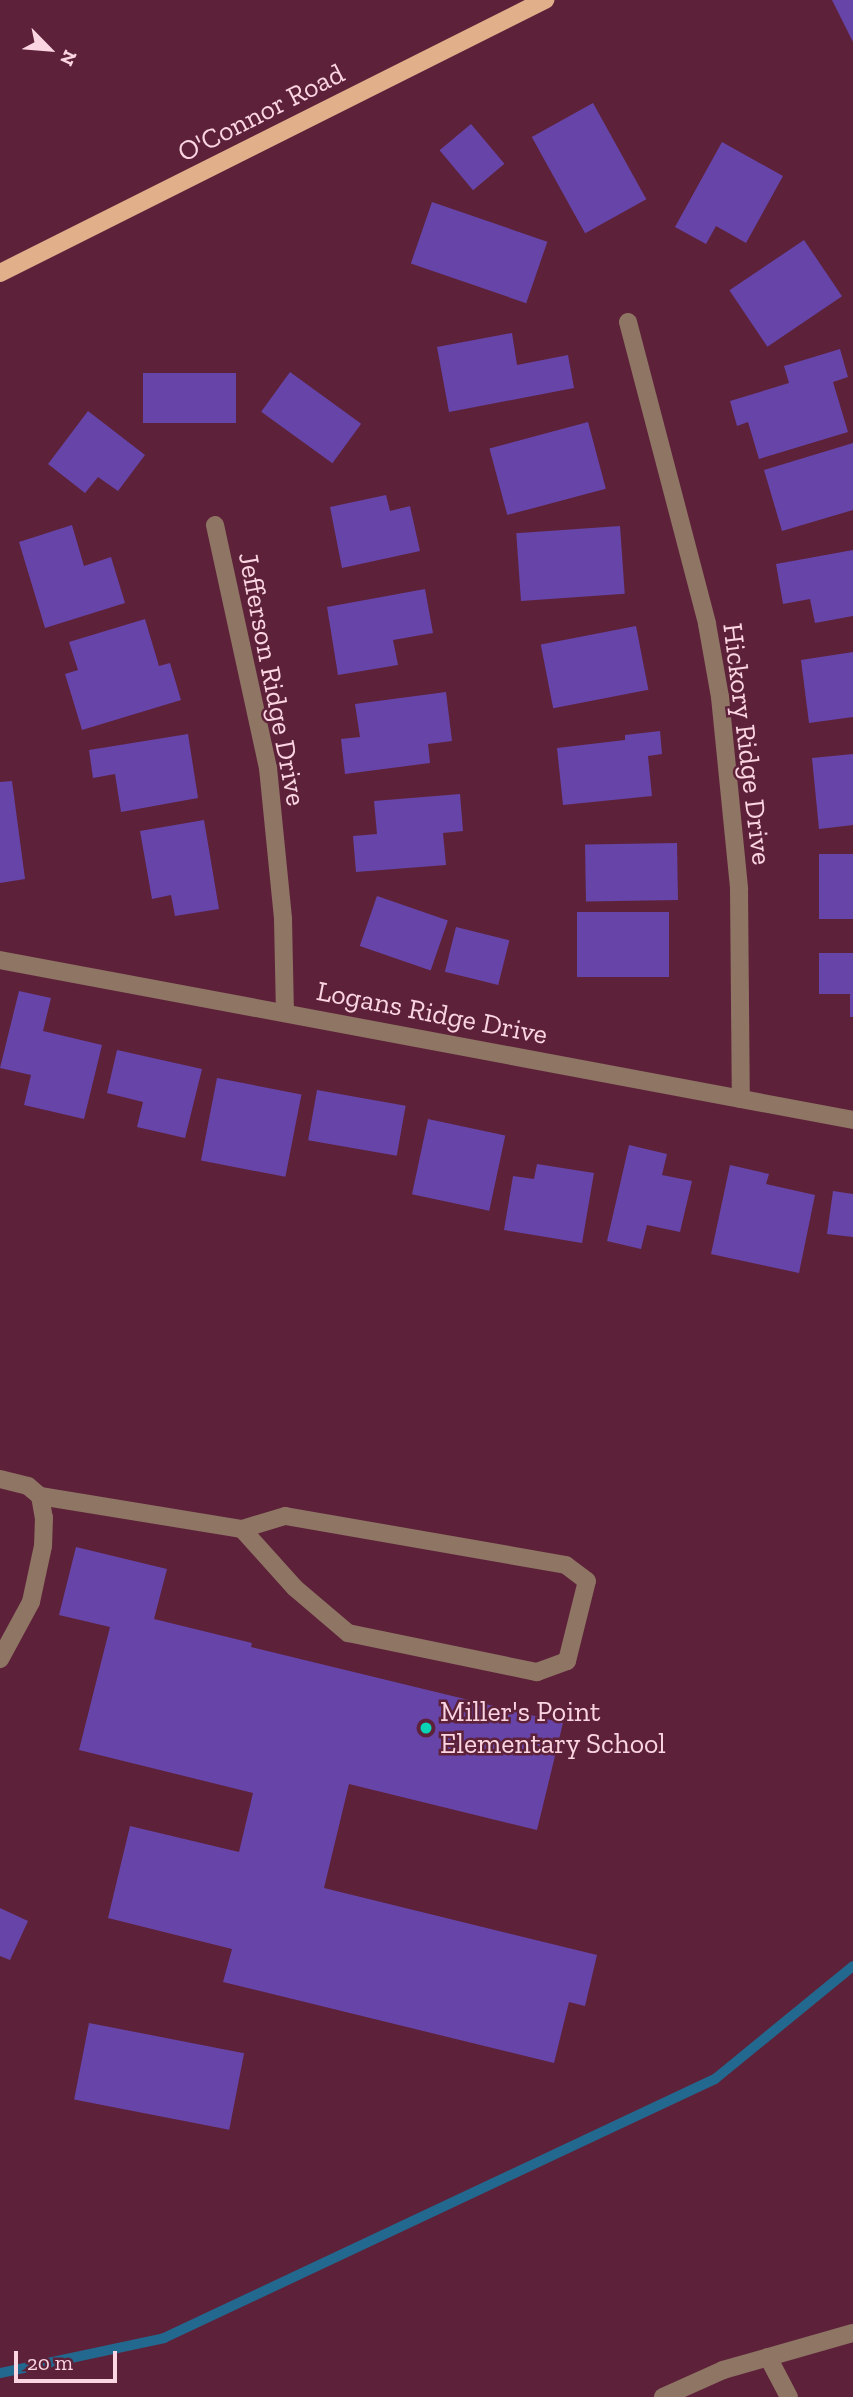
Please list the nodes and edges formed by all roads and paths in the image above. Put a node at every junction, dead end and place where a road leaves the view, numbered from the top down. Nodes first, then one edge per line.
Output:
1 (545, 0) edge
2 (0, 273) edge
3 (628, 322) dead end
4 (215, 524) dead end
5 (0, 960) edge
6 (285, 1012) junction
7 (741, 1099) junction
8 (853, 1120) edge
9 (0, 1479) edge
10 (40, 1496) junction
11 (242, 1529) junction
12 (0, 1659) edge
13 (853, 2333) edge
14 (768, 2357) junction
15 (663, 2397) edge
16 (789, 2397) edge

1 - 2 main road, O'Connor Road
3 - 7 street, Hickory Ridge Drive
4 - 6 street, Jefferson Ridge Drive
5 - 6 street, Logans Ridge Drive
6 - 7 street, Logans Ridge Drive
7 - 8 street, Logans Ridge Drive
9 - 10 street
10 - 11 street
10 - 12 street
11 - 11 street
13 - 14 street
14 - 15 street
14 - 16 street

